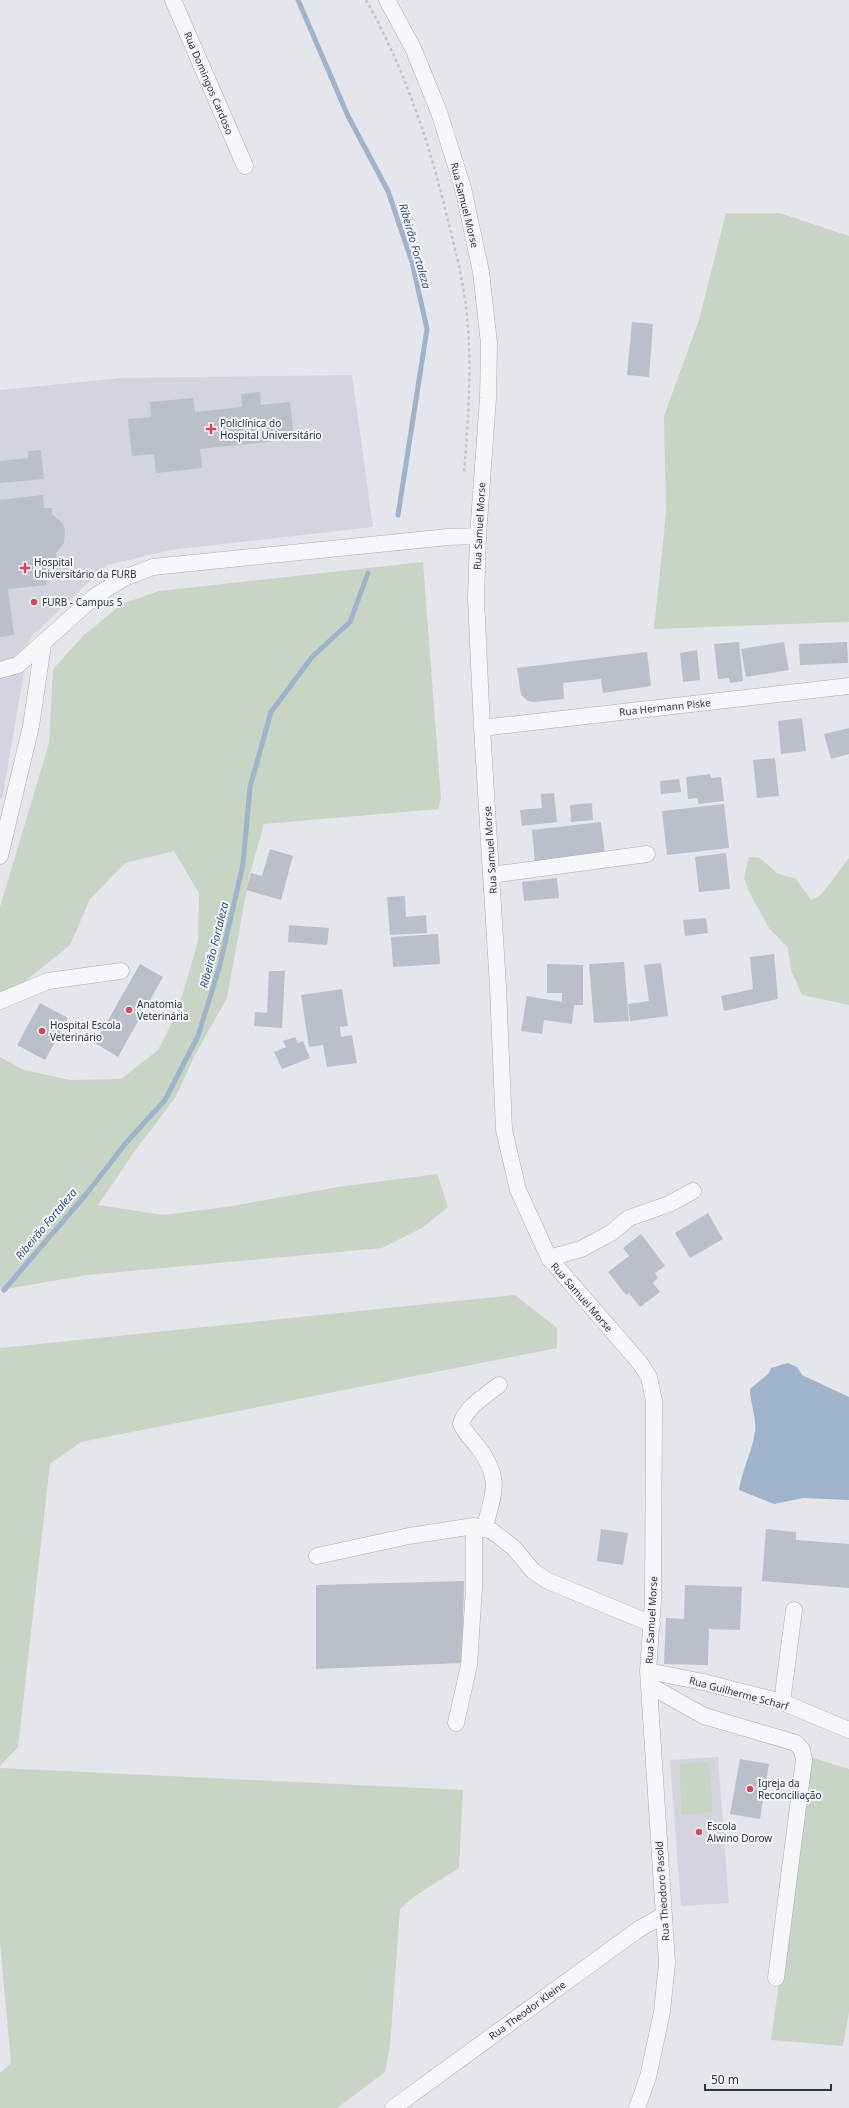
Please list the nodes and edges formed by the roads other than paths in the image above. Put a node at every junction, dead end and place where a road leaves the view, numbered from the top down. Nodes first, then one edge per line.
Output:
1 (173, 0) edge
2 (387, 0) edge
3 (245, 166) dead end
4 (478, 536) junction
5 (43, 645) junction
6 (0, 670) edge
7 (849, 686) edge
8 (482, 728) junction
9 (647, 854) dead end
10 (0, 856) edge
11 (491, 875) junction
12 (121, 971) dead end
13 (0, 1001) edge
14 (693, 1191) dead end
15 (549, 1258) junction
16 (499, 1385) dead end
17 (479, 1528) junction
18 (317, 1556) dead end
19 (794, 1610) dead end
20 (652, 1624) junction
21 (649, 1678) junction
22 (782, 1702) junction
23 (456, 1723) dead end
24 (849, 1730) edge
25 (664, 1915) junction
26 (776, 1978) dead end
27 (393, 2108) edge
28 (637, 2108) edge

1 - 3 street, Rua Domingos Cardoso
2 - 4 street, Rua Samuel Morse
4 - 5 street
4 - 8 street, Rua Samuel Morse
5 - 6 street
5 - 10 street
7 - 8 street, Rua Hermann Piske
8 - 11 street, Rua Samuel Morse
9 - 11 street
11 - 15 street, Rua Samuel Morse
12 - 13 street
14 - 15 street
15 - 20 street, Rua Samuel Morse
16 - 17 street
17 - 18 street
17 - 20 street
17 - 23 street
19 - 22 street
20 - 21 street, Rua Samuel Morse
21 - 22 street, Rua Guilherme Scharf
21 - 25 street, Rua Theodoro Pasold
21 - 26 street
22 - 24 street, Rua Guilherme Scharf
25 - 27 street, Rua Theodor Kleine
25 - 28 street, Rua Theodoro Pasold

